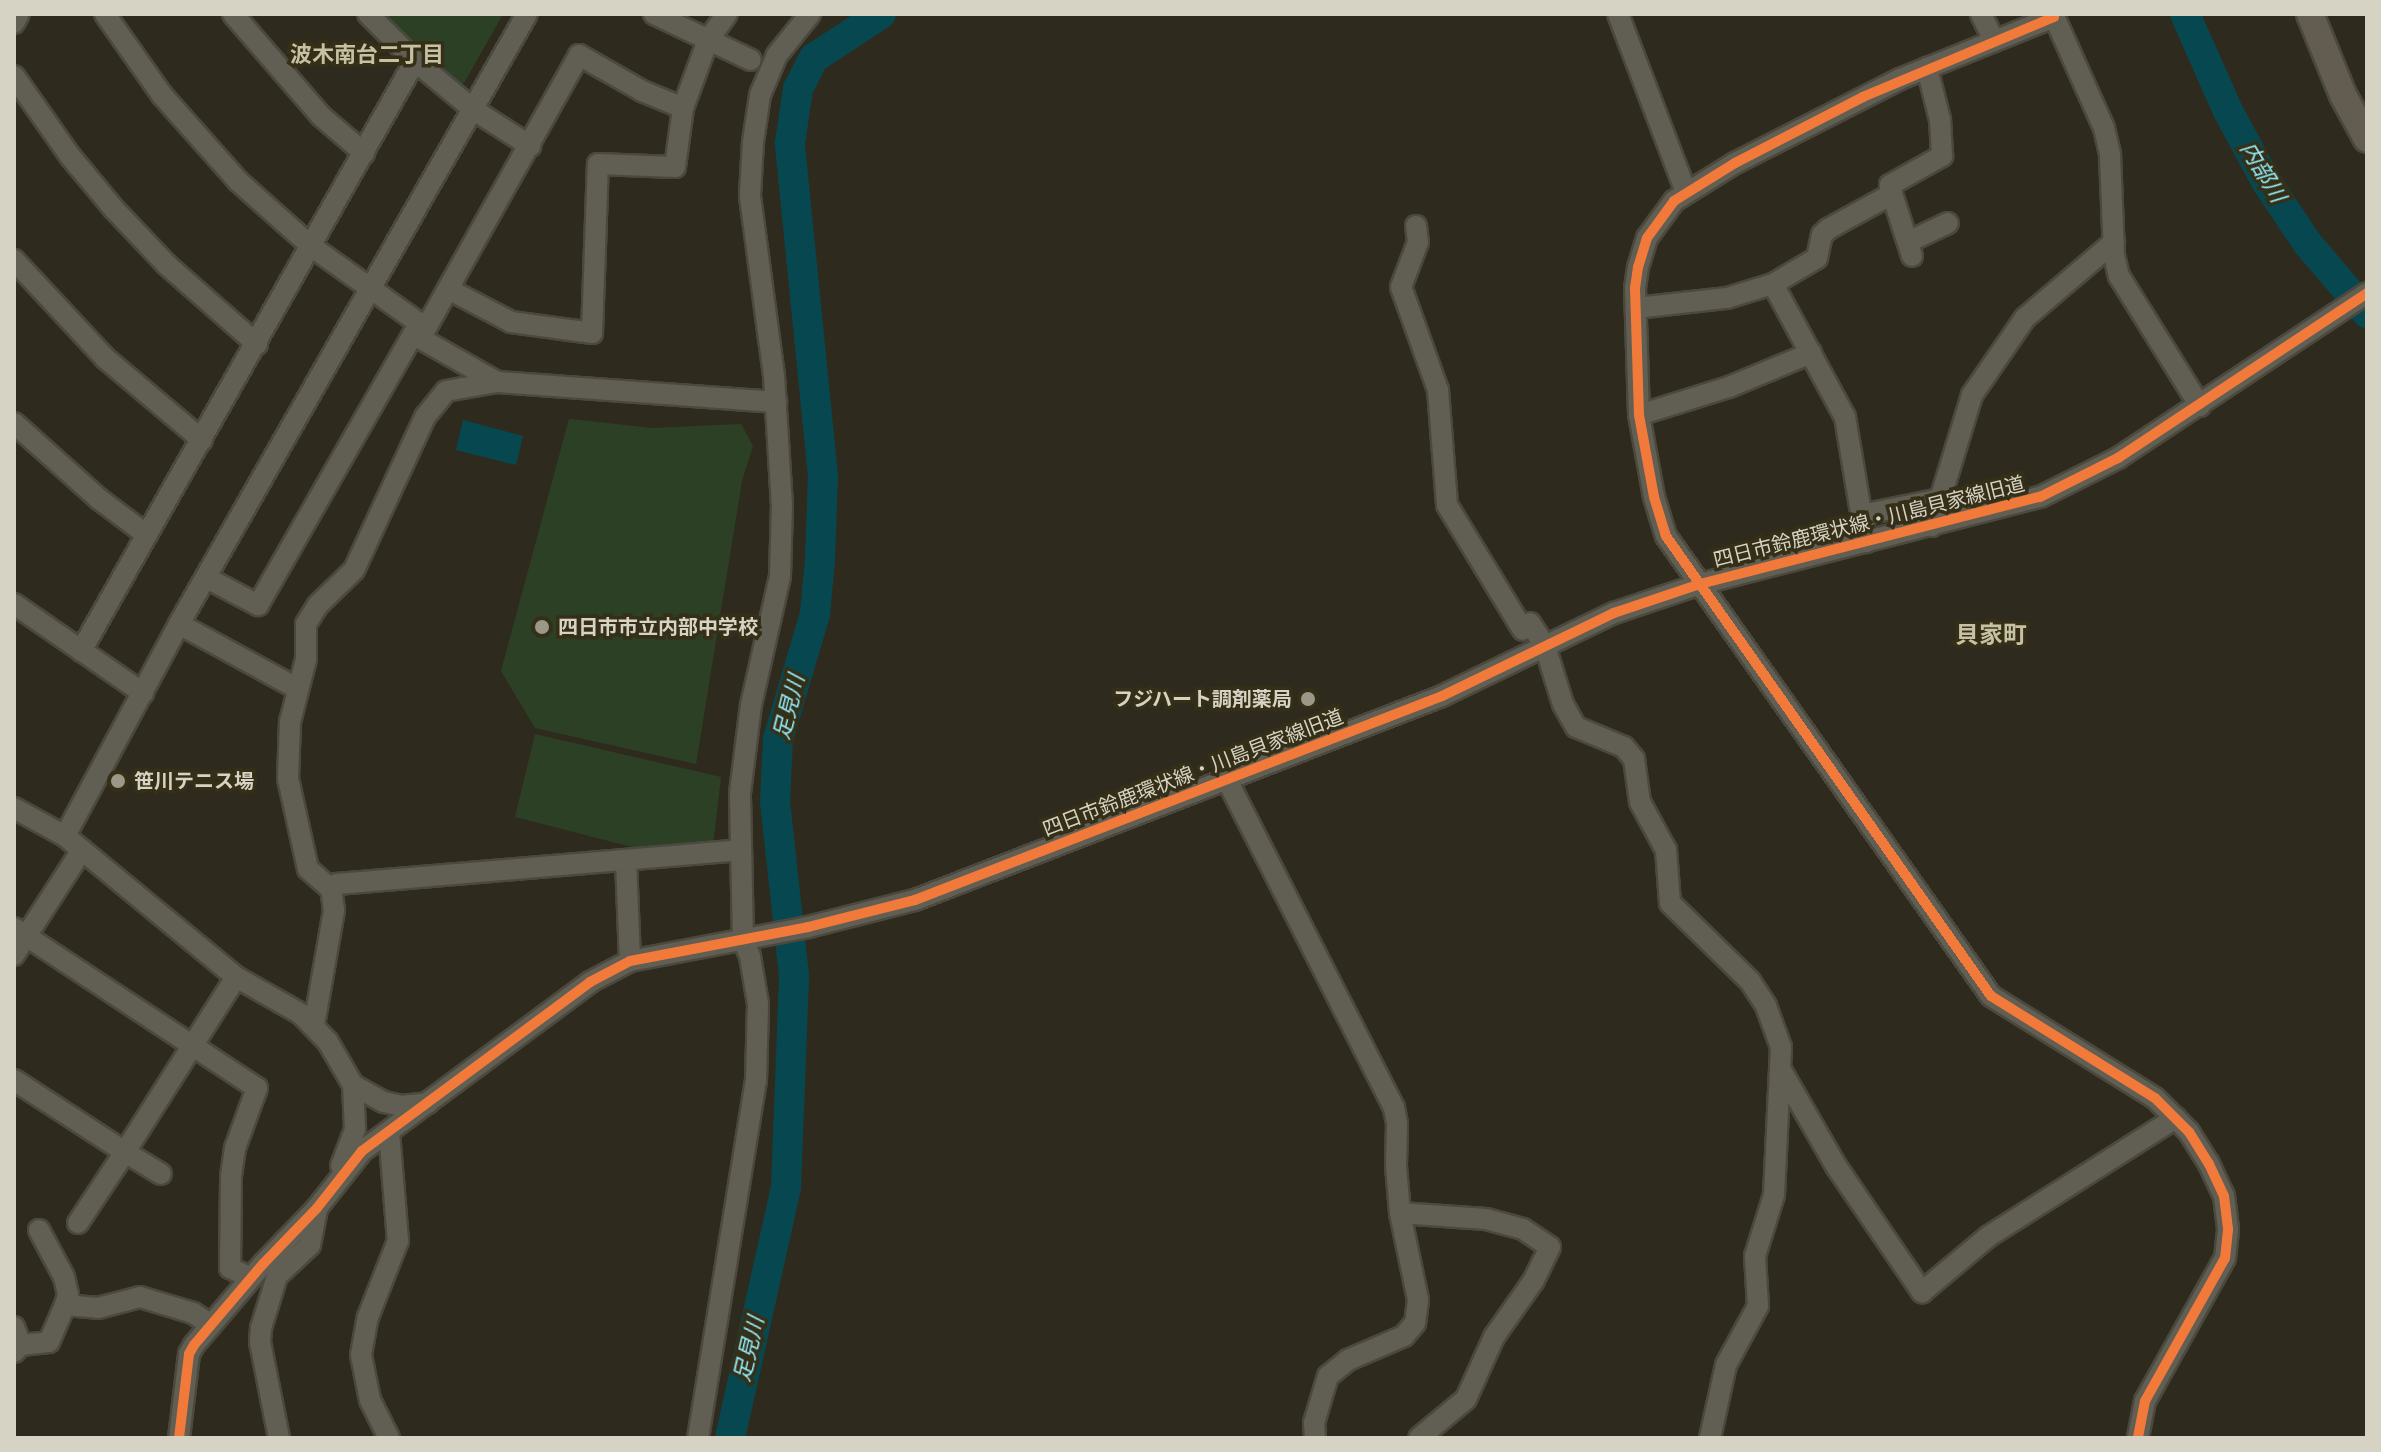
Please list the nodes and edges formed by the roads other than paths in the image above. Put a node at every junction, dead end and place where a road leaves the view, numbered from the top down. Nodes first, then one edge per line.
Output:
1 (19, 14) edge
2 (105, 14) edge
3 (233, 14) edge
4 (368, 14) edge
5 (527, 14) edge
6 (654, 14) edge
7 (727, 14) edge
8 (810, 14) edge
9 (1618, 14) edge
10 (1981, 14) edge
11 (2310, 14) edge
12 (2054, 16) edge
13 (14, 23) edge
14 (708, 40) junction
15 (1994, 41) junction
16 (751, 60) dead end
17 (415, 61) junction
18 (1927, 68) junction
19 (14, 76) edge
20 (683, 108) junction
21 (474, 110) junction
22 (2367, 139) edge
23 (530, 146) junction
24 (364, 153) junction
25 (1686, 192) junction
26 (1891, 195) junction
27 (1948, 223) dead end
28 (1416, 226) dead end
29 (2114, 242) junction
30 (312, 247) junction
31 (14, 260) edge
32 (1773, 284) junction
33 (448, 289) junction
34 (371, 291) junction
35 (2367, 293) edge
36 (1636, 308) junction
37 (421, 332) junction
38 (257, 344) junction
39 (1811, 353) junction
40 (497, 382) junction
41 (2207, 401) junction
42 (776, 402) junction
43 (1639, 415) junction
44 (14, 423) edge
45 (202, 440) junction
46 (1940, 499) junction
47 (1861, 515) junction
48 (1932, 526) junction
49 (147, 535) junction
50 (1866, 542) junction
51 (207, 578) junction
52 (1700, 584) junction
53 (14, 604) edge
54 (179, 624) junction
55 (1545, 646) junction
56 (81, 651) junction
57 (298, 689) junction
58 (143, 693) junction
59 (1227, 780) junction
60 (14, 808) edge
61 (65, 836) junction
62 (82, 850) junction
63 (741, 850) junction
64 (626, 861) junction
65 (331, 889) junction
66 (20, 932) edge
67 (746, 939) junction
68 (14, 955) edge
69 (630, 961) junction
70 (236, 977) junction
71 (314, 1025) junction
72 (191, 1045) junction
73 (1782, 1072) junction
74 (14, 1080) edge
75 (353, 1085) junction
76 (430, 1103) junction
77 (2176, 1118) junction
78 (389, 1131) junction
79 (125, 1152) junction
80 (161, 1174) dead end
81 (334, 1184) junction
82 (1400, 1213) junction
83 (78, 1223) dead end
84 (39, 1230) dead end
85 (263, 1273) junction
86 (65, 1305) junction
87 (210, 1324) junction
88 (16, 1342) edge
89 (179, 1438) edge
90 (279, 1438) edge
91 (389, 1438) edge
92 (698, 1438) edge
93 (1315, 1438) edge
94 (1419, 1438) edge
95 (1710, 1438) edge
96 (2138, 1438) edge

1 - 13 street
2 - 30 street
3 - 24 street
4 - 17 street
5 - 21 street
6 - 14 street
7 - 14 street
8 - 42 street
9 - 25 street
10 - 15 street
11 - 22 main road
12 - 15 street
12 - 29 street
14 - 16 street
14 - 20 street
15 - 18 street
17 - 21 street
17 - 24 street
18 - 25 street
18 - 26 street
19 - 38 street
20 - 23 street
20 - 33 street
21 - 23 street
21 - 34 street
23 - 33 street
24 - 30 street
25 - 36 street
26 - 27 street
26 - 32 street
28 - 55 street
29 - 41 street
29 - 46 street
30 - 34 street
30 - 38 street
31 - 45 street
32 - 36 street
32 - 39 street
33 - 37 street
34 - 37 street
34 - 51 street
35 - 41 street, 四日市鈴鹿環状線・川島貝家線旧道
36 - 43 street
37 - 40 street
37 - 51 street
38 - 45 street
39 - 43 street
39 - 47 street
40 - 42 street
40 - 57 street
41 - 48 street, 四日市鈴鹿環状線・川島貝家線旧道
42 - 63 street
43 - 52 street
44 - 49 street
45 - 49 street
46 - 47 street
46 - 48 street
47 - 50 street
48 - 50 street, 四日市鈴鹿環状線・川島貝家線旧道
49 - 56 street
50 - 52 street, 四日市鈴鹿環状線・川島貝家線旧道
51 - 54 street
52 - 55 street, 四日市鈴鹿環状線・川島貝家線旧道
52 - 77 street
53 - 56 street
54 - 57 street
54 - 58 street
55 - 59 street, 四日市鈴鹿環状線・川島貝家線旧道
55 - 73 street
56 - 58 street
57 - 65 street
58 - 61 street
59 - 67 street, 四日市鈴鹿環状線・川島貝家線旧道
59 - 82 street
60 - 61 street
61 - 62 street
62 - 66 street
62 - 70 street
63 - 64 street
63 - 67 street
64 - 65 street
64 - 69 street
65 - 71 street
66 - 68 street
66 - 72 street
67 - 69 street, 四日市鈴鹿環状線・川島貝家線旧道
67 - 92 street
69 - 76 street, 四日市鈴鹿環状線・川島貝家線旧道
70 - 71 street
70 - 72 street
71 - 75 street
72 - 79 street
72 - 85 street
73 - 77 street
73 - 95 street
74 - 79 street
75 - 76 street
75 - 81 street
76 - 78 street, 四日市鈴鹿環状線・川島貝家線旧道
77 - 96 street
78 - 81 street, 四日市鈴鹿環状線・川島貝家線旧道
78 - 91 street
79 - 80 street
79 - 83 street
81 - 85 street, 四日市鈴鹿環状線・川島貝家線旧道
82 - 93 street
82 - 94 street
84 - 86 street
85 - 87 street
85 - 90 street
86 - 87 street
86 - 88 street
87 - 89 street

